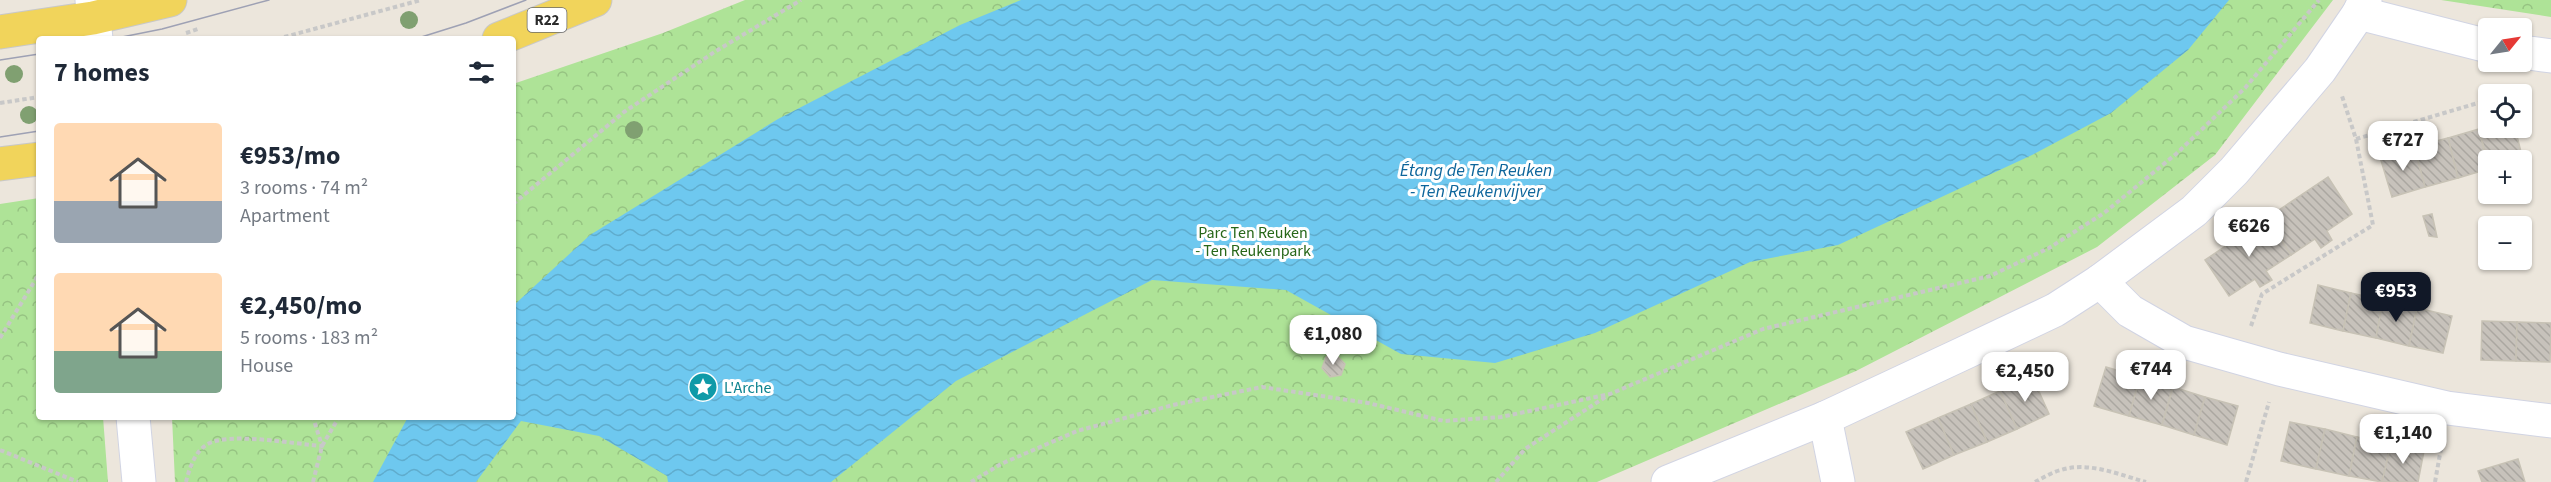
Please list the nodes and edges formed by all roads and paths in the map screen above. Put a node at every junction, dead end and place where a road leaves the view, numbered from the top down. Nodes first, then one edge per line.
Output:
1 (170, 0) edge
2 (421, 0) edge
3 (595, 0) edge
4 (801, 0) edge
5 (2319, 0) edge
6 (2362, 6) edge
7 (94, 19) edge
8 (0, 32) edge
9 (288, 36) edge
10 (506, 36) edge
11 (2478, 43) edge
12 (2532, 53) edge
13 (2551, 56) edge
14 (2341, 95) dead end
15 (36, 97) edge
16 (0, 103) edge
17 (2478, 103) edge
18 (2356, 140) junction
19 (36, 159) edge
20 (0, 164) edge
21 (516, 202) edge
22 (36, 279) edge
23 (2100, 281) junction
24 (2254, 317) dead end
25 (0, 338) edge
26 (1610, 394) junction
27 (2270, 398) dead end
28 (1825, 418) junction
29 (132, 420) edge
30 (314, 420) edge
31 (337, 420) edge
32 (2551, 421) edge
33 (2442, 441) dead end
34 (322, 446) junction
35 (0, 450) edge
36 (78, 482) edge
37 (139, 482) edge
38 (186, 482) edge
39 (312, 482) edge
40 (971, 482) edge
41 (1496, 482) edge
42 (1668, 482) edge
43 (1838, 482) edge
44 (2035, 482) edge
45 (2146, 482) edge
46 (2246, 482) edge
47 (2435, 482) edge

1 - 7 main road
2 - 9 path
3 - 10 main road, R22
4 - 21 path
5 - 26 path
6 - 11 street
6 - 23 street
7 - 8 main road
12 - 13 street
14 - 18 path
15 - 16 path
17 - 18 path
18 - 24 path
19 - 20 main road
22 - 25 path
23 - 28 street
23 - 32 street
26 - 40 path
26 - 41 path
27 - 46 path
28 - 42 street
28 - 43 street
29 - 37 street
30 - 34 path
31 - 34 path
33 - 47 path
34 - 38 path
34 - 39 path
35 - 36 path
44 - 45 path

